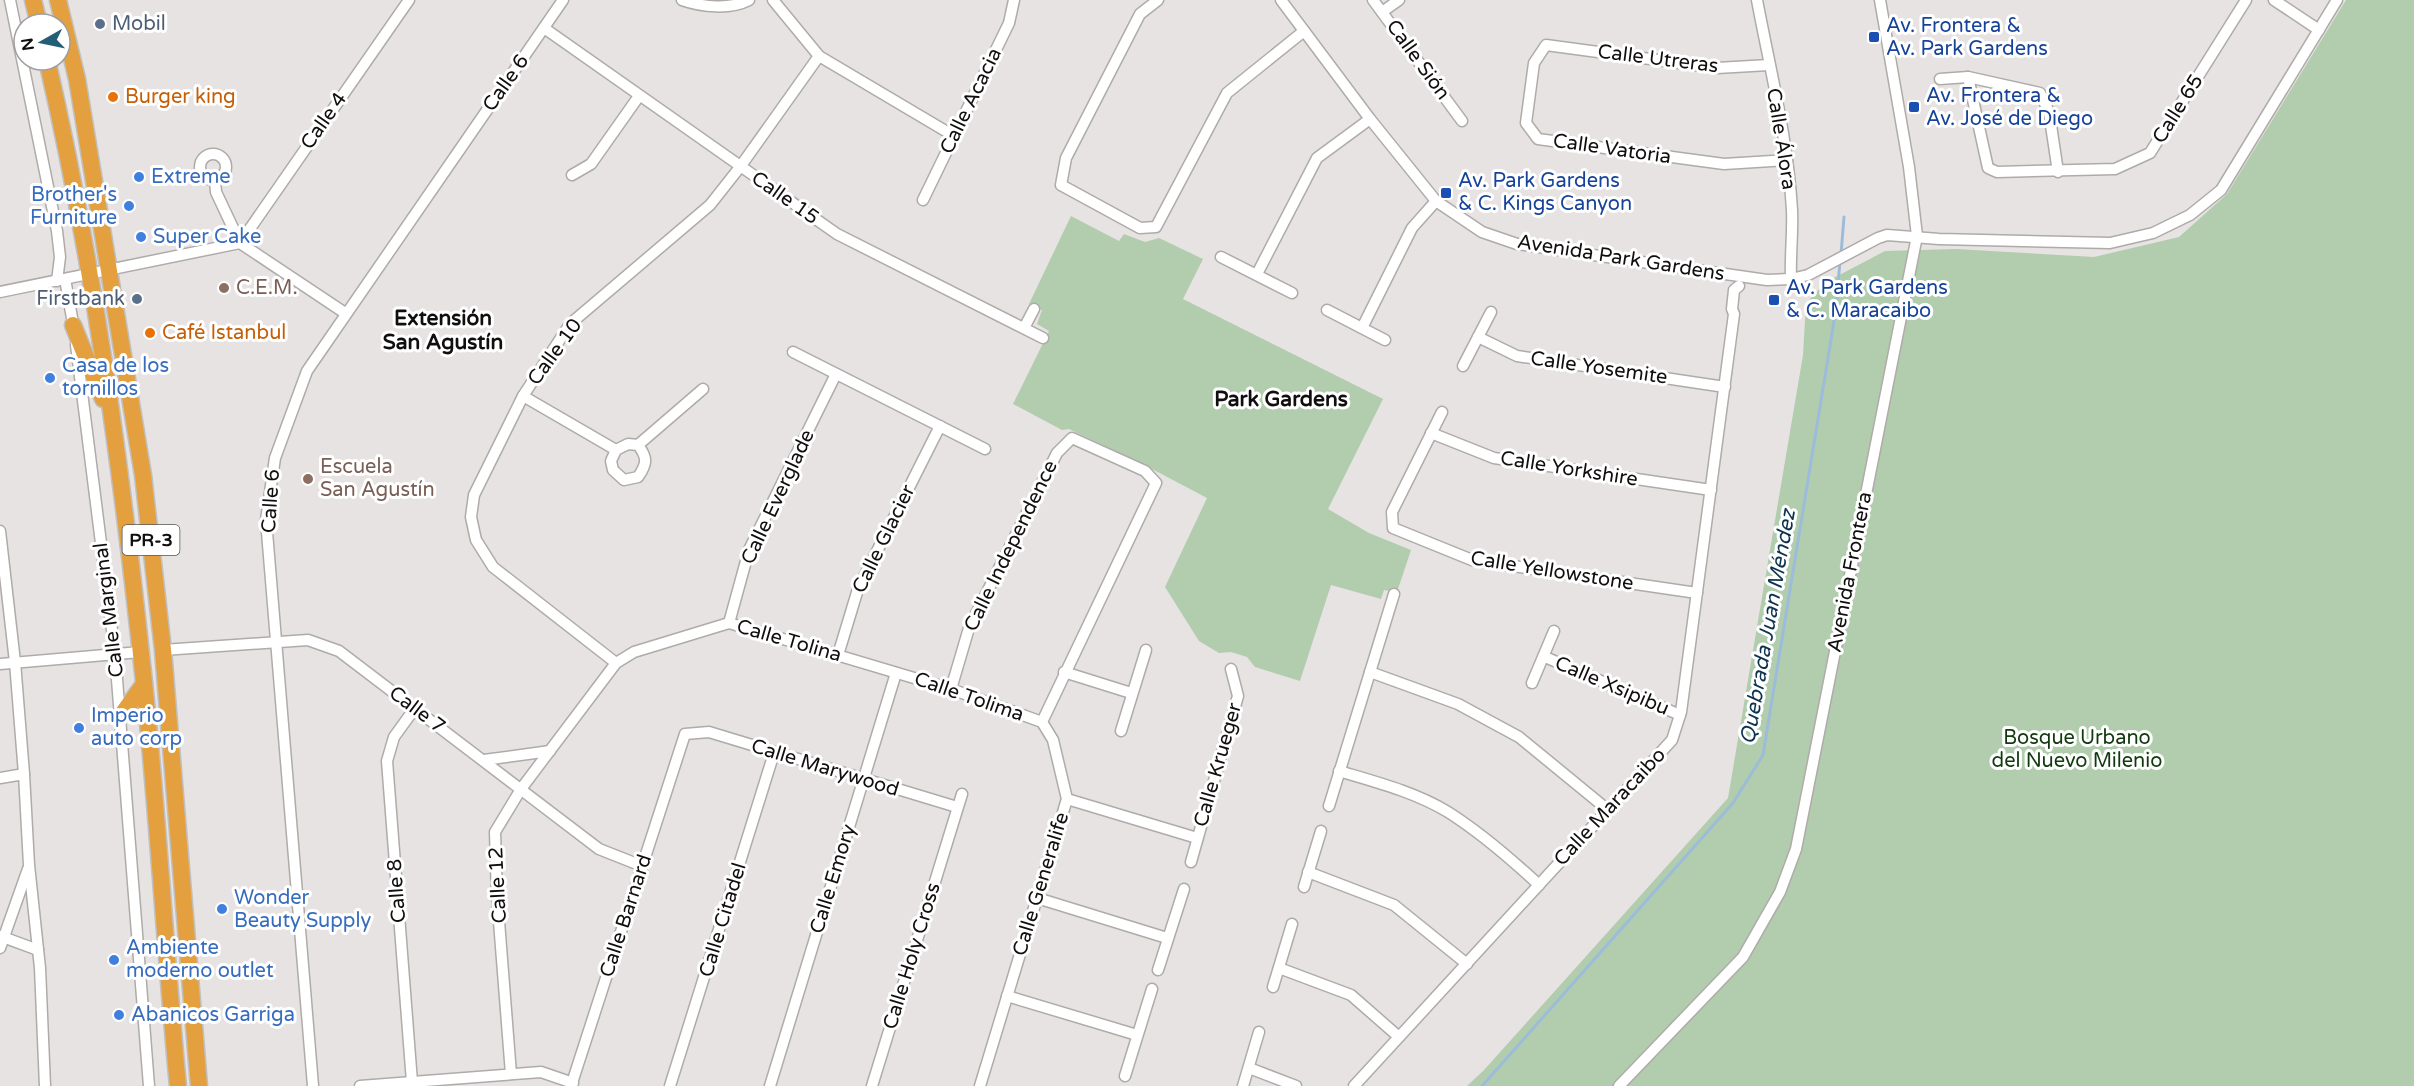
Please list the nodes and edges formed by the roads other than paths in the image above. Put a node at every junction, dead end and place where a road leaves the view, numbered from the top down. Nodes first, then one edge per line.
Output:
1 (10, 0) edge
2 (58, 0) edge
3 (409, 0) edge
4 (563, 0) edge
5 (682, 0) edge
6 (749, 0) edge
7 (773, 0) edge
8 (1014, 0) edge
9 (1158, 0) edge
10 (1281, 0) edge
11 (1373, 0) edge
12 (1398, 0) edge
13 (1757, 0) edge
14 (1880, 0) edge
15 (2246, 0) edge
16 (2274, 0) edge
17 (2337, 0) edge
18 (1382, 12) junction
19 (544, 28) junction
20 (2319, 30) junction
21 (1304, 31) junction
22 (1546, 45) joint
23 (819, 56) junction
24 (1769, 65) junction
25 (49, 72) edge
26 (1968, 77) junction
27 (1940, 79) dead end
28 (639, 96) junction
29 (1370, 119) junction
30 (1462, 121) dead end
31 (954, 136) junction
32 (1787, 160) junction
33 (740, 167) junction
34 (2058, 172) junction
35 (572, 175) dead end
36 (215, 180) dead end
37 (923, 200) dead end
38 (1436, 201) junction
39 (1917, 236) junction
40 (240, 243) junction
41 (1221, 257) dead end
42 (109, 270) junction
43 (1257, 274) junction
44 (90, 275) junction
45 (1791, 279) junction
46 (61, 280) junction
47 (1740, 281) junction
48 (0, 292) edge
49 (1292, 293) dead end
50 (1034, 309) dead end
51 (1327, 310) dead end
52 (1491, 312) dead end
53 (345, 314) junction
54 (73, 325) junction
55 (1024, 328) junction
56 (1362, 328) junction
57 (1478, 337) junction
58 (1043, 338) dead end
59 (1385, 340) dead end
60 (793, 352) dead end
61 (1463, 366) dead end
62 (836, 374) junction
63 (1725, 387) junction
64 (703, 388) dead end
65 (523, 396) junction
66 (1442, 412) dead end
67 (112, 420) junction
68 (940, 426) junction
69 (1431, 433) junction
70 (638, 445) junction
71 (985, 449) dead end
72 (616, 450) junction
73 (1711, 490) junction
74 (0, 531) edge
75 (1, 550) edge
76 (1697, 593) junction
77 (1394, 594) dead end
78 (729, 623) junction
79 (1554, 631) dead end
80 (275, 641) junction
81 (163, 650) junction
82 (1146, 650) dead end
83 (140, 652) junction
84 (115, 654) junction
85 (838, 655) junction
86 (1545, 657) junction
87 (15, 662) junction
88 (616, 663) junction
89 (0, 664) edge
90 (1231, 669) dead end
91 (1064, 672) junction
92 (1370, 672) junction
93 (896, 673) junction
94 (1532, 683) dead end
95 (144, 684) junction
96 (951, 689) junction
97 (1131, 693) junction
98 (415, 708) junction
99 (1680, 715) junction
100 (120, 717) junction
101 (1042, 722) junction
102 (1121, 730) dead end
103 (681, 746) joint
104 (550, 751) junction
105 (774, 753) junction
106 (484, 760) junction
107 (1339, 771) junction
108 (24, 774) junction
109 (0, 778) edge
110 (863, 779) junction
111 (521, 789) junction
112 (962, 794) dead end
113 (1067, 799) junction
114 (1329, 806) dead end
115 (957, 807) junction
116 (1608, 810) junction
117 (1321, 831) dead end
118 (1197, 838) junction
119 (1191, 862) dead end
120 (29, 865) junction
121 (642, 866) junction
122 (1308, 872) junction
123 (1539, 885) junction
124 (1304, 887) dead end
125 (1184, 889) dead end
126 (1037, 898) junction
127 (1292, 924) dead end
128 (1167, 938) junction
129 (1, 941) edge
130 (38, 950) junction
131 (1467, 964) junction
132 (1279, 968) junction
133 (1158, 970) dead end
134 (1273, 987) dead end
135 (1152, 989) dead end
136 (1007, 996) junction
137 (1259, 1032) dead end
138 (1137, 1035) junction
139 (1399, 1037) junction
140 (1249, 1068) junction
141 (512, 1074) junction
142 (1125, 1076) dead end
143 (412, 1082) junction
144 (572, 1084) edge
145 (45, 1086) edge
146 (149, 1086) edge
147 (178, 1086) edge
148 (199, 1086) edge
149 (313, 1086) edge
150 (360, 1086) edge
151 (670, 1086) edge
152 (770, 1086) edge
153 (873, 1086) edge
154 (980, 1086) edge
155 (1243, 1086) edge
156 (1296, 1086) edge
157 (1354, 1086) edge
158 (1619, 1086) edge

1 - 46 street, Calle Marginal
2 - 42 highway, PR-3
3 - 40 street, Calle 4
4 - 19 street, Calle 6
5 - 6 street
7 - 23 street
8 - 31 street, Calle Acacia
9 - 21 street
10 - 21 street, Avenida Park Gardens
11 - 18 street, Calle Sión
12 - 18 street
13 - 24 street, Calle Álora
14 - 39 street, Avenida Frontera
15 - 34 street, Calle 65
16 - 20 street
17 - 20 street, Avenida Park Gardens
18 - 30 street, Calle Sión
19 - 28 street, Calle 15
19 - 53 street, Calle 6
20 - 39 street, Avenida Park Gardens
21 - 29 street, Avenida Park Gardens
22 - 24 street, Calle Utreras
22 - 32 street, Calle Vatoria
23 - 31 street
23 - 33 street, Calle 10
24 - 32 street, Calle Álora
25 - 44 highway, PR-3
26 - 27 street
26 - 34 street
26 - 34 street, Calle 65
28 - 33 street, Calle 15
28 - 35 street
29 - 38 street, Avenida Park Gardens
29 - 43 street
31 - 37 street, Calle Acacia
32 - 45 street, Calle Álora
33 - 55 street, Calle 15
33 - 65 street, Calle 10
36 - 40 street
38 - 47 street, Avenida Park Gardens
38 - 56 street
39 - 45 street, Avenida Park Gardens
39 - 158 street, Avenida Frontera
40 - 42 street
40 - 53 street
41 - 43 street
42 - 44 street
42 - 81 highway, PR-3
43 - 49 street
44 - 46 street
44 - 67 highway, PR-3
45 - 47 street, Avenida Park Gardens
46 - 48 street
46 - 54 street, Calle Marginal
47 - 63 street, Calle Maracaibo
50 - 55 street
51 - 56 street
52 - 57 street
53 - 80 street, Calle 6
54 - 67 highway
54 - 84 street, Calle Marginal
55 - 58 street, Calle 15
56 - 59 street
57 - 61 street
57 - 63 street, Calle Yosemite
60 - 62 street
62 - 68 street
62 - 78 street, Calle Everglade
63 - 73 street, Calle Maracaibo
64 - 70 street
65 - 72 street
65 - 88 street, Calle 10
66 - 69 street
67 - 83 highway, PR-3
68 - 71 street
68 - 85 street, Calle Glacier
69 - 73 street, Calle Yorkshire
69 - 76 street, Calle Yellowstone
70 - 72 street
70 - 72 street
73 - 76 street, Calle Maracaibo
74 - 75 street
75 - 87 street
76 - 99 street, Calle Maracaibo
77 - 92 street
78 - 85 street, Calle Tolina
78 - 88 street, Calle Tolina
79 - 86 street, Calle Xsipibu
80 - 81 street, Calle 7
80 - 98 street, Calle 7
80 - 149 street, Calle 6
81 - 148 highway, PR-3
82 - 97 street
83 - 84 street
83 - 95 highway, PR-3
84 - 87 street
84 - 100 street, Calle Marginal
85 - 93 street, Calle Tolina
86 - 94 street, Calle Xsipibu
86 - 99 street, Calle Xsipibu
87 - 89 street
87 - 108 street
88 - 104 street, Calle 12
90 - 118 street, Calle Krueger
91 - 96 street, Calle Independence
91 - 97 street
91 - 101 street
92 - 107 street
92 - 116 street
93 - 96 street, Calle Tolima
93 - 110 street, Calle Emory
95 - 100 highway
95 - 147 highway, PR-3
96 - 101 street, Calle Tolima
97 - 102 street
98 - 106 street, Calle 7
98 - 143 street, Calle 8
99 - 116 street, Calle Maracaibo
100 - 146 street, Calle Marginal
101 - 113 street, Calle Generalife
103 - 105 street, Calle Marywood
103 - 121 street, Calle Barnard
104 - 106 street
104 - 111 street, Calle 12
105 - 110 street, Calle Marywood
105 - 151 street, Calle Citadel
106 - 111 street, Calle 7
107 - 114 street
107 - 123 street
108 - 109 street
108 - 120 street
110 - 115 street, Calle Marywood
110 - 152 street, Calle Emory
111 - 121 street, Calle 7
111 - 141 street, Calle 12
112 - 115 street
113 - 118 street
113 - 126 street, Calle Generalife
115 - 153 street, Calle Holy Cross
116 - 123 street, Calle Maracaibo
117 - 122 street
118 - 119 street, Calle Krueger
120 - 129 street
120 - 130 street
121 - 144 street, Calle Barnard
122 - 124 street
122 - 131 street
123 - 131 street, Calle Maracaibo
125 - 128 street
126 - 128 street
126 - 136 street, Calle Generalife
127 - 132 street
128 - 133 street
129 - 130 street
130 - 145 street
131 - 139 street, Calle Maracaibo
132 - 134 street
132 - 139 street
135 - 138 street
136 - 138 street
136 - 154 street, Calle Generalife
137 - 140 street
138 - 142 street
139 - 157 street, Calle Maracaibo
140 - 155 street
140 - 156 street
141 - 143 street
141 - 144 street
143 - 150 street

